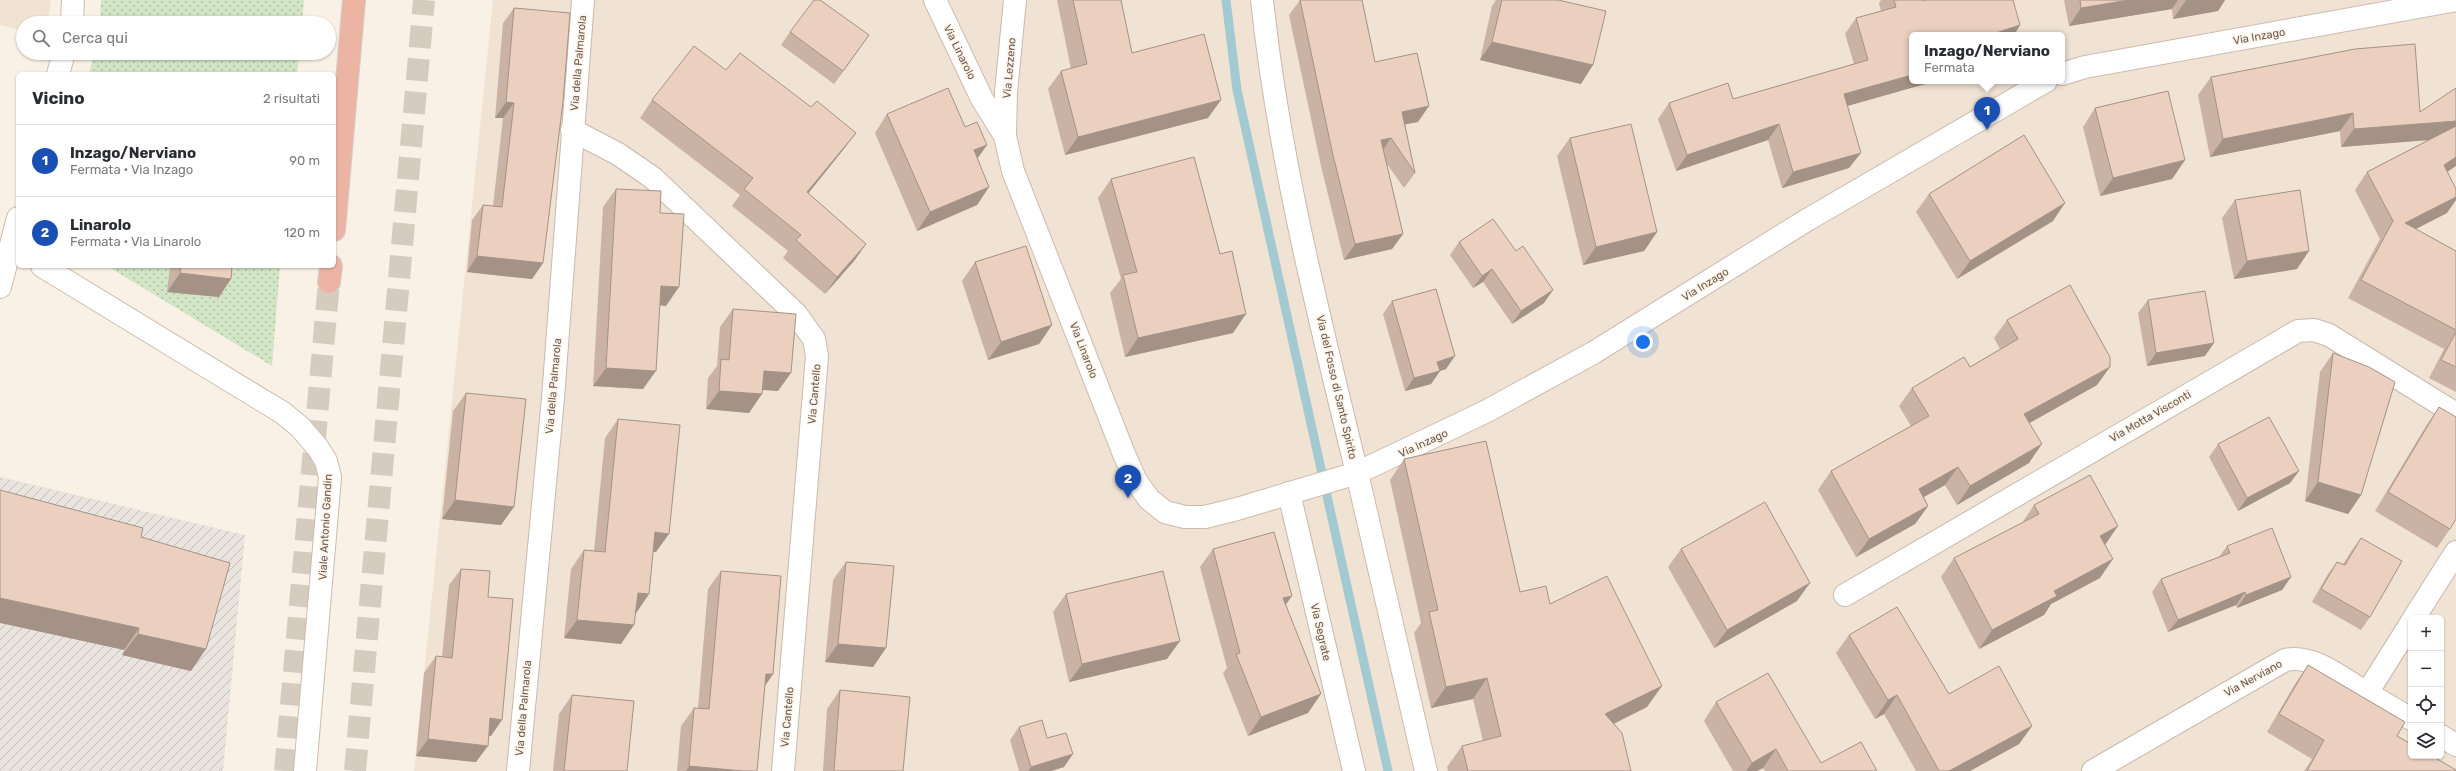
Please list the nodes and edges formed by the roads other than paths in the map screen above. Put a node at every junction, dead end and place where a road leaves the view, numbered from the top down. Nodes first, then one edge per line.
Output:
1 (74, 0) edge
2 (354, 0) edge
3 (583, 0) edge
4 (935, 0) edge
5 (1015, 0) edge
6 (1262, 0) edge
7 (2456, 0) edge
8 (73, 16) edge
9 (62, 60) edge
10 (59, 72) edge
11 (2065, 73) edge
12 (2041, 84) edge
13 (572, 130) junction
14 (1005, 136) junction
15 (336, 207) edge
16 (16, 234) edge
17 (14, 249) edge
18 (45, 268) edge
19 (0, 287) edge
20 (2456, 414) edge
21 (1357, 473) junction
22 (1289, 493) junction
23 (2456, 552) edge
24 (1846, 595) dead end
25 (2416, 615) edge
26 (2408, 628) edge
27 (2367, 693) junction
28 (2408, 717) edge
29 (2444, 738) edge
30 (2456, 745) edge
31 (305, 771) edge
32 (518, 771) edge
33 (782, 771) edge
34 (1354, 771) edge
35 (1426, 771) edge
36 (2093, 771) edge

1 - 8 street
2 - 15 highway
3 - 13 street, Via della Palmarola
4 - 14 street, Via Linarolo
5 - 14 street, Via Lezzeno
6 - 21 street, Via del Fosso di Santo Spirito
7 - 11 street, Via Inzago
9 - 10 street
12 - 21 street, Via Inzago
13 - 32 street, Via della Palmarola
13 - 33 street, Via Cantello
14 - 22 street, Via Linarolo
16 - 17 street
17 - 19 street
18 - 31 street, Viale Antonio Gandin
20 - 24 street, Via Motta Visconti
21 - 22 street, Via Linarolo
21 - 35 street, Via del Fosso di Santo Spirito
22 - 34 street, Via Segrate
23 - 25 street
26 - 27 street
27 - 28 street, Via Nerviano
27 - 36 street, Via Nerviano
29 - 30 street

